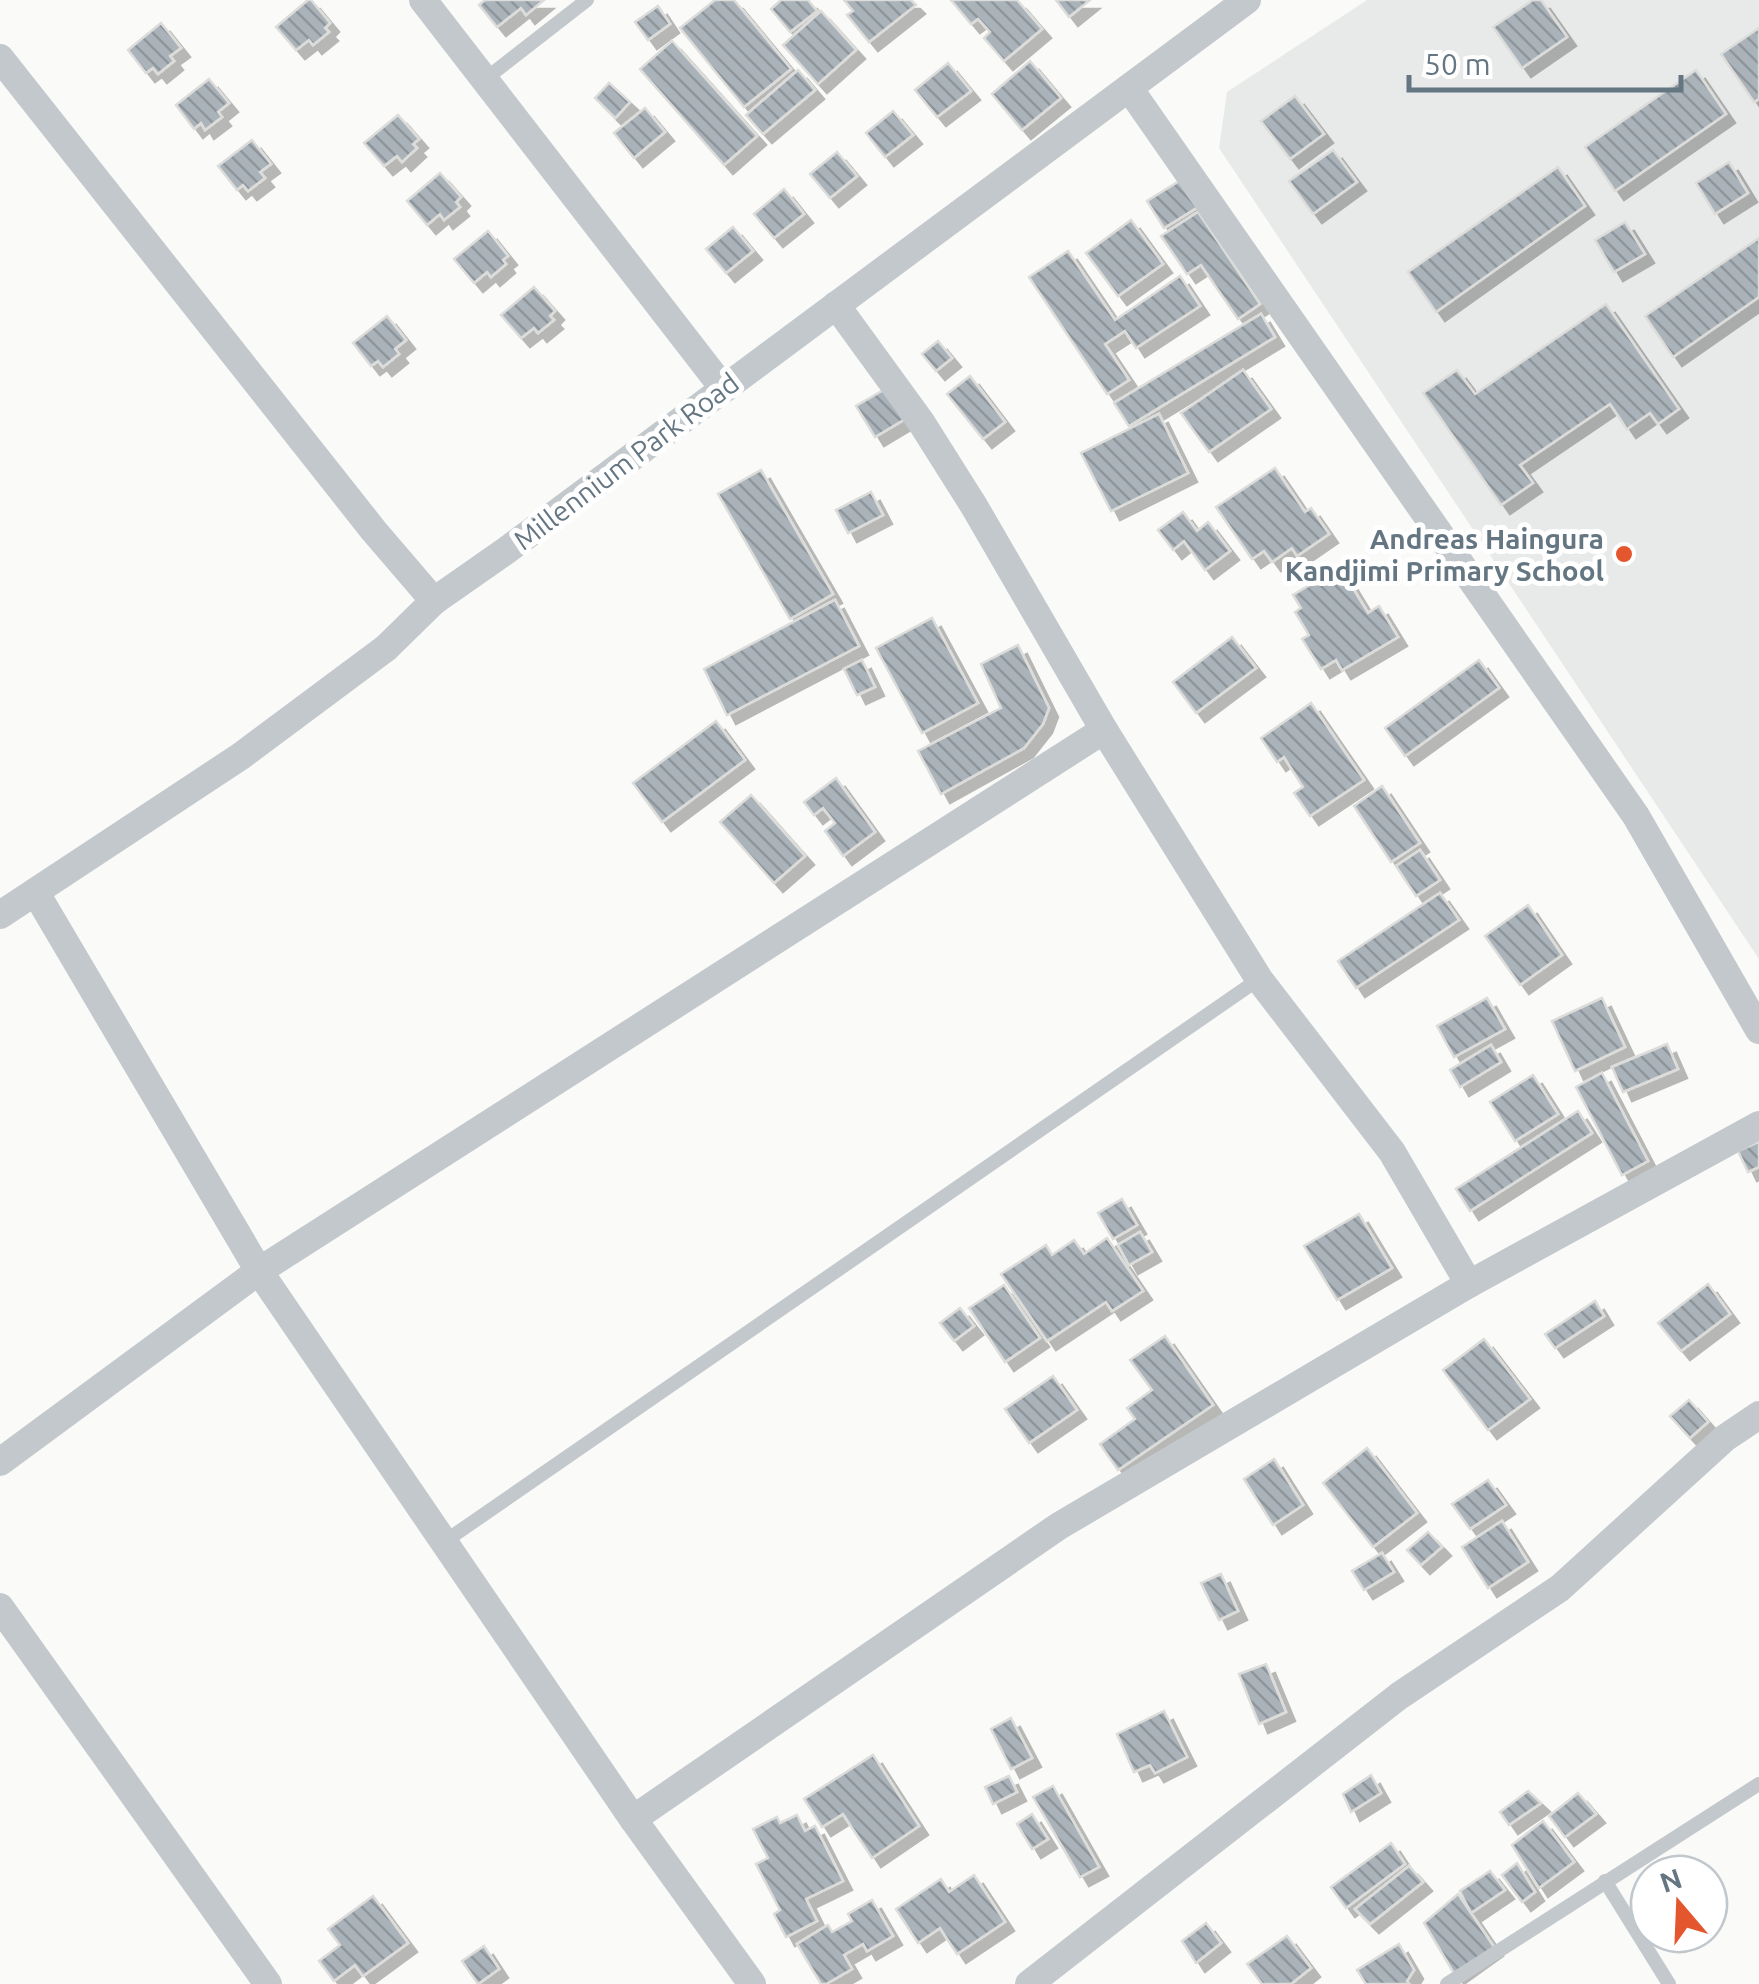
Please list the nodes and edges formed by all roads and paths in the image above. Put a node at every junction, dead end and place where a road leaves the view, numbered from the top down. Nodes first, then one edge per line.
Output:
1 (423, 0) edge
2 (587, 0) edge
3 (1247, 0) edge
4 (0, 58) edge
5 (484, 80) junction
6 (1129, 88) junction
7 (836, 305) junction
8 (724, 389) junction
9 (434, 600) junction
10 (1104, 730) junction
11 (36, 893) junction
12 (0, 915) edge
13 (1259, 979) junction
14 (1759, 1030) edge
15 (1759, 1125) edge
16 (258, 1271) junction
17 (1468, 1284) junction
18 (1759, 1414) edge
19 (0, 1462) edge
20 (444, 1542) junction
21 (0, 1607) edge
22 (1759, 1784) edge
23 (633, 1819) junction
24 (1605, 1881) junction
25 (268, 1984) edge
26 (752, 1984) edge
27 (1029, 1984) edge
28 (1448, 1984) edge
29 (1668, 1984) edge

1 - 5 street
2 - 5 lane
3 - 6 street, Millennium Park Road
4 - 9 street
5 - 8 street
6 - 7 street, Millennium Park Road
6 - 14 street
7 - 8 street, Millennium Park Road
7 - 10 street
8 - 9 street, Millennium Park Road
9 - 11 street, Millennium Park Road
10 - 13 street
10 - 16 street
11 - 12 street, Millennium Park Road
11 - 16 street
13 - 17 street
13 - 20 lane
15 - 17 street
16 - 19 street
16 - 20 street
17 - 23 street
18 - 27 street
20 - 23 street
21 - 25 street
22 - 24 lane
23 - 26 street
24 - 28 lane
24 - 29 lane

